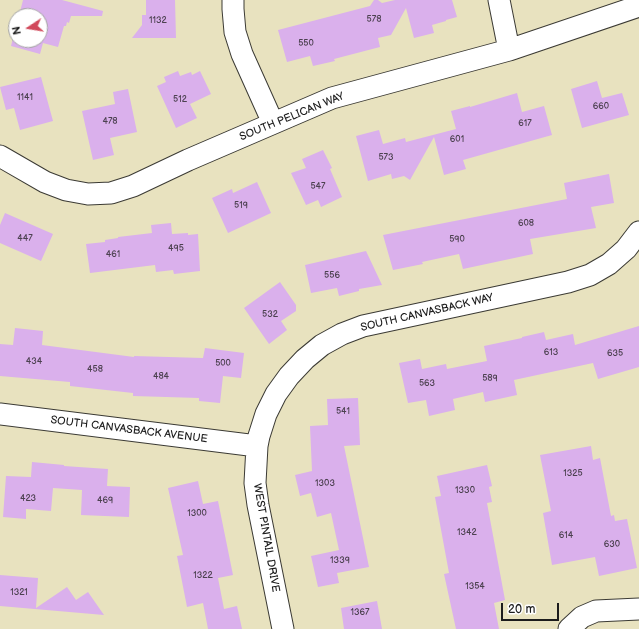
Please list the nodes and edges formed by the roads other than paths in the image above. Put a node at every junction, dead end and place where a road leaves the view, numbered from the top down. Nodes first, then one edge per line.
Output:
1 (233, 0) edge
2 (499, 0) edge
3 (639, 6) edge
4 (509, 50) junction
5 (273, 123) junction
6 (0, 156) edge
7 (639, 232) edge
8 (0, 414) edge
9 (257, 446) junction
10 (639, 609) edge
11 (283, 629) edge
12 (569, 629) edge

1 - 5 street
2 - 4 street
3 - 4 street, SOUTH PELICAN WAY
4 - 5 street, SOUTH PELICAN WAY
5 - 6 street, SOUTH PELICAN WAY
7 - 9 street, SOUTH CANVASBACK WAY
8 - 9 street, SOUTH CANVASBACK AVENUE
9 - 11 street, WEST PINTAIL DRIVE
10 - 12 street

